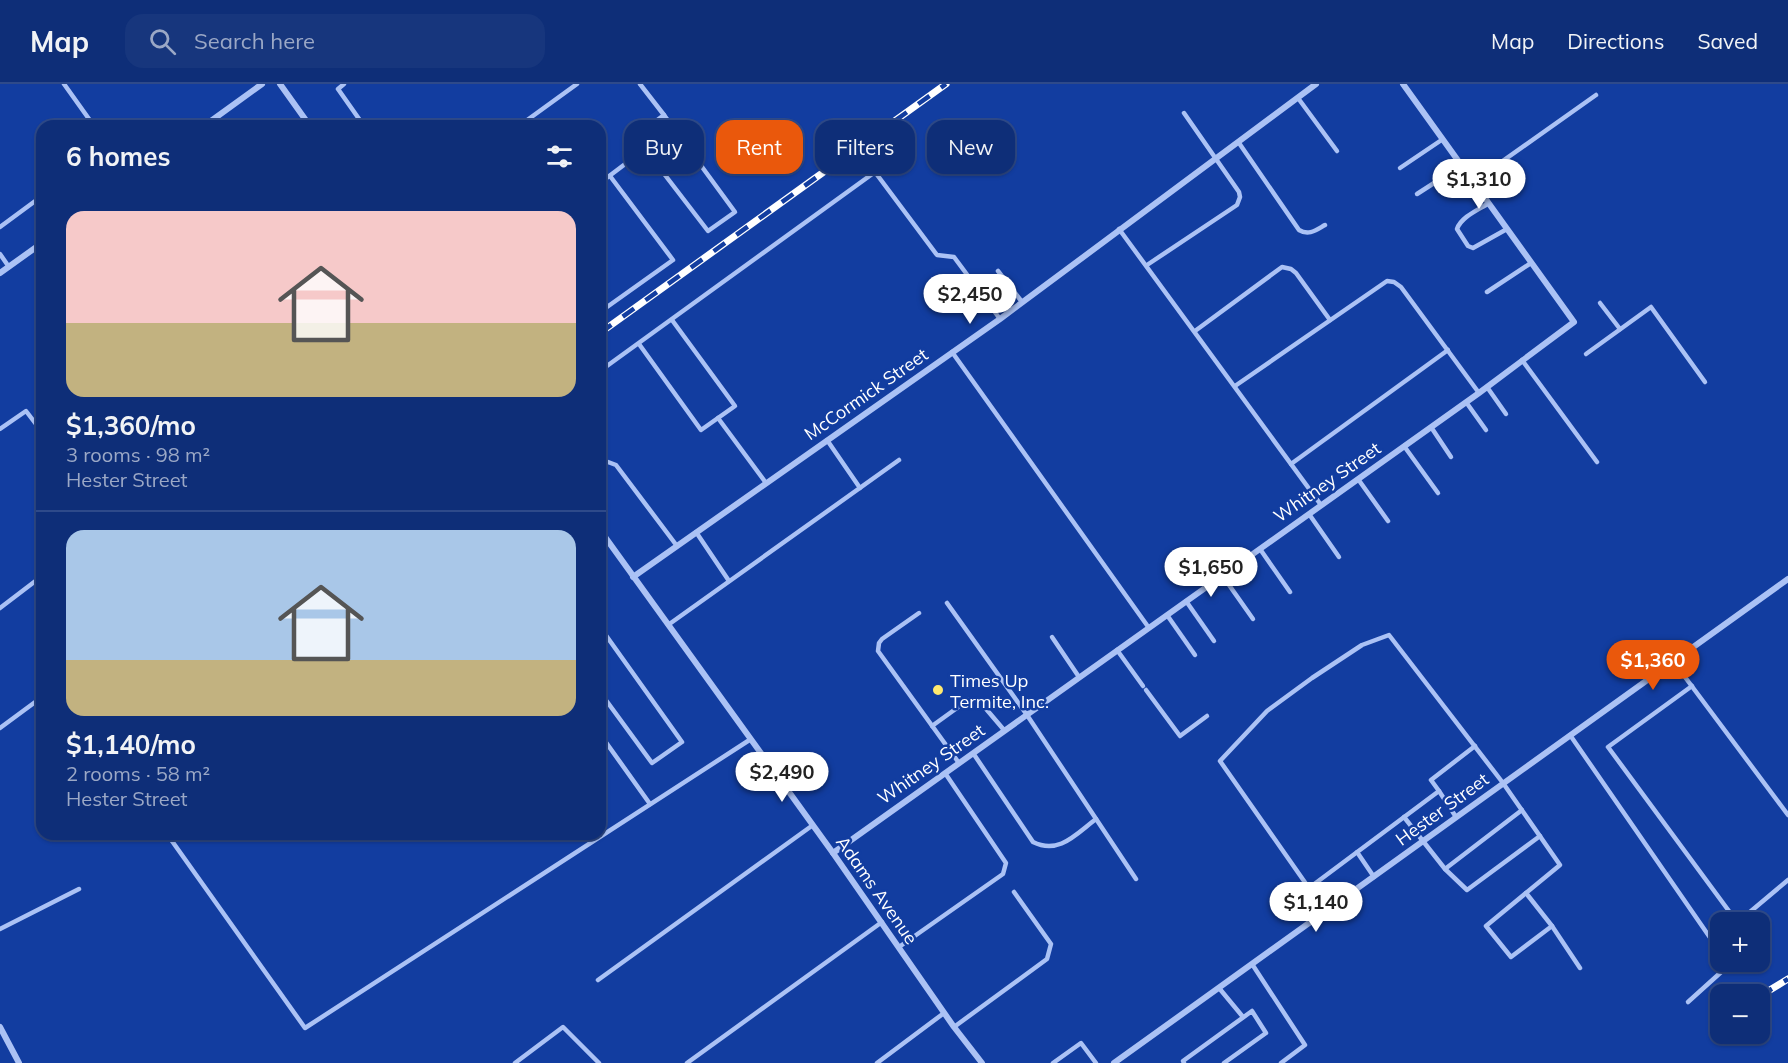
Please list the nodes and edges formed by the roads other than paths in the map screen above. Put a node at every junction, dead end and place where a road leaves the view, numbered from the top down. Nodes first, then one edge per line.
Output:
1 (64, 84) edge
2 (262, 84) edge
3 (280, 84) edge
4 (344, 84) edge
5 (577, 84) edge
6 (640, 84) edge
7 (1316, 84) edge
8 (1403, 84) edge
9 (1596, 94) dead end
10 (1298, 98) junction
11 (1184, 113) dead end
12 (664, 115) junction
13 (90, 120) edge
14 (212, 120) edge
15 (306, 120) edge
16 (360, 120) edge
17 (527, 120) edge
18 (657, 120) edge
19 (668, 120) edge
20 (1443, 139) junction
21 (1239, 143) junction
22 (1337, 151) dead end
23 (1215, 160) junction
24 (624, 165) edge
25 (1462, 165) junction
26 (1400, 168) dead end
27 (704, 170) edge
28 (664, 174) edge
29 (610, 176) junction
30 (606, 179) edge
31 (1473, 182) junction
32 (1417, 194) dead end
33 (36, 200) edge
34 (1488, 203) junction
35 (1325, 225) dead end
36 (0, 227) edge
37 (1119, 229) junction
38 (1507, 229) junction
39 (36, 247) edge
40 (0, 254) edge
41 (1531, 263) junction
42 (1147, 265) junction
43 (9, 267) junction
44 (998, 271) dead end
45 (0, 273) edge
46 (1487, 292) dead end
47 (1022, 302) junction
48 (1600, 303) dead end
49 (606, 308) edge
50 (1000, 319) junction
51 (672, 320) junction
52 (1330, 320) junction
53 (1620, 329) junction
54 (1195, 331) junction
55 (639, 344) junction
56 (1448, 351) junction
57 (952, 352) junction
58 (1586, 354) dead end
59 (1522, 360) junction
60 (606, 367) edge
61 (1705, 382) dead end
62 (1235, 386) junction
63 (1487, 387) junction
64 (1479, 393) junction
65 (1466, 402) junction
66 (1506, 414) dead end
67 (718, 418) junction
68 (36, 424) edge
69 (1431, 428) junction
70 (0, 429) edge
71 (1486, 430) dead end
72 (826, 440) junction
73 (1404, 446) junction
74 (1451, 457) dead end
75 (899, 460) dead end
76 (1596, 462) dead end
77 (606, 463) edge
78 (1291, 464) junction
79 (1358, 479) junction
80 (766, 483) junction
81 (860, 488) junction
82 (1438, 493) dead end
83 (1321, 505) junction
84 (1309, 514) junction
85 (1388, 520) dead end
86 (696, 532) junction
87 (606, 539) edge
88 (677, 546) junction
89 (1260, 549) junction
90 (1339, 556) dead end
91 (1222, 575) junction
92 (633, 577) junction
93 (1788, 579) edge
94 (36, 581) edge
95 (729, 581) junction
96 (1290, 592) dead end
97 (1186, 601) junction
98 (947, 603) dead end
99 (0, 609) edge
100 (919, 613) dead end
101 (1167, 615) junction
102 (1253, 619) dead end
103 (668, 625) junction
104 (1149, 628) junction
105 (606, 635) edge
106 (1052, 637) dead end
107 (1214, 641) dead end
108 (1117, 650) junction
109 (1196, 655) dead end
110 (1673, 661) junction
111 (1079, 677) junction
112 (1692, 686) junction
113 (606, 700) edge
114 (36, 701) edge
115 (1027, 715) junction
116 (1207, 716) dead end
117 (932, 726) junction
118 (0, 728) edge
119 (1004, 730) junction
120 (1570, 735) junction
121 (751, 739) junction
122 (606, 742) edge
123 (1475, 746) junction
124 (972, 753) junction
125 (959, 763) junction
126 (945, 773) junction
127 (1503, 783) junction
128 (1438, 790) junction
129 (650, 804) junction
130 (1522, 810) junction
131 (1788, 815) edge
132 (1404, 817) junction
133 (1456, 817) junction
134 (1096, 819) junction
135 (813, 825) junction
136 (606, 833) edge
137 (1540, 836) junction
138 (171, 840) edge
139 (595, 840) edge
140 (1422, 842) junction
141 (1357, 852) junction
142 (833, 853) junction
143 (1445, 869) junction
144 (1374, 877) junction
145 (1136, 879) dead end
146 (1788, 880) edge
147 (1309, 888) junction
148 (79, 889) dead end
149 (1014, 892) dead end
150 (1526, 893) junction
151 (1325, 911) junction
152 (1730, 912) edge
153 (1749, 912) edge
154 (882, 922) junction
155 (1552, 926) junction
156 (0, 929) edge
157 (1710, 938) edge
158 (899, 946) junction
159 (1252, 964) junction
160 (1580, 968) dead end
161 (1721, 972) edge
162 (598, 980) dead end
163 (1219, 988) junction
164 (1688, 1002) dead end
165 (944, 1013) junction
166 (1243, 1017) junction
167 (0, 1027) edge
168 (954, 1027) junction
169 (19, 1063) edge
170 (515, 1063) edge
171 (599, 1063) edge
172 (687, 1063) edge
173 (877, 1063) edge
174 (982, 1063) edge
175 (1053, 1063) edge
176 (1096, 1063) edge
177 (1114, 1063) edge
178 (1185, 1063) edge
179 (1224, 1063) edge
180 (1281, 1063) edge

1 - 13 lane
2 - 14 street
3 - 15 street
4 - 16 lane
5 - 17 lane
6 - 12 lane
7 - 10 street, McCormick Street
8 - 20 street
9 - 31 lane
10 - 21 street, McCormick Street
10 - 22 lane
11 - 23 lane
12 - 18 lane
12 - 19 lane
20 - 25 street
20 - 26 lane
21 - 23 street, McCormick Street
21 - 35 lane
23 - 37 street, McCormick Street
23 - 42 lane
24 - 29 lane
25 - 31 street
25 - 32 lane
27 - 28 lane
29 - 30 lane
29 - 49 lane
31 - 34 street
33 - 36 lane
34 - 38 street
34 - 38 lane
37 - 42 lane
37 - 47 street, McCormick Street
38 - 41 street
39 - 43 street
40 - 43 lane
41 - 46 lane
41 - 59 street, Whitney Street
42 - 54 lane
43 - 45 street
44 - 47 lane
47 - 50 street, McCormick Street
48 - 53 lane
50 - 51 lane
50 - 57 street, McCormick Street
51 - 55 lane
51 - 67 lane
52 - 54 lane
52 - 56 lane
52 - 62 lane
53 - 58 lane
53 - 61 lane
54 - 62 lane
55 - 60 lane
55 - 67 lane
56 - 64 lane
56 - 78 lane
57 - 72 street, McCormick Street
57 - 104 lane
59 - 63 street, Whitney Street
59 - 76 lane
62 - 78 lane
63 - 64 street, Whitney Street
63 - 66 lane
64 - 65 street, Whitney Street
65 - 69 street, Whitney Street
65 - 71 lane
67 - 80 lane
68 - 70 lane
69 - 73 street, Whitney Street
69 - 74 lane
72 - 80 street, McCormick Street
72 - 81 lane
73 - 79 street, Whitney Street
73 - 82 lane
75 - 81 lane
77 - 88 lane
78 - 83 lane
79 - 83 street, Whitney Street
79 - 85 lane
80 - 86 street, McCormick Street
81 - 95 lane
83 - 84 street, Whitney Street
84 - 89 street, Whitney Street
84 - 90 lane
86 - 88 street, McCormick Street
86 - 95 lane
87 - 92 street, Adams Avenue
88 - 92 street, McCormick Street
89 - 91 street, Whitney Street
89 - 96 lane
91 - 97 street, Whitney Street
91 - 102 lane
92 - 103 street, Adams Avenue
93 - 110 street, Hester Street
94 - 99 lane
95 - 103 lane
97 - 101 street, Whitney Street
97 - 107 lane
98 - 115 lane
100 - 117 lane
101 - 104 street, Whitney Street
101 - 109 lane
103 - 121 street, Adams Avenue
104 - 108 street, Whitney Street
105 - 113 lane
106 - 111 lane
108 - 111 street, Whitney Street
108 - 116 lane
110 - 112 lane
110 - 120 street, Hester Street
111 - 115 street, Whitney Street
112 - 131 lane
112 - 152 lane
114 - 118 lane
115 - 119 street, Whitney Street
115 - 134 lane
117 - 119 lane
117 - 125 lane
119 - 124 street, Whitney Street
120 - 127 street, Hester Street
120 - 157 lane
121 - 129 lane
121 - 135 street, Adams Avenue
122 - 129 lane
123 - 127 lane
123 - 128 lane
123 - 147 lane
124 - 125 street, Whitney Street
124 - 134 lane
125 - 126 street, Whitney Street
126 - 142 street, Whitney Street
126 - 158 lane
127 - 130 lane
127 - 133 street, Hester Street
128 - 132 lane
128 - 133 lane
129 - 136 lane
130 - 137 lane
130 - 143 lane
132 - 140 lane
132 - 141 lane
133 - 140 street, Hester Street
134 - 145 lane
135 - 142 street, Adams Avenue
135 - 162 lane
137 - 143 lane
137 - 150 lane
138 - 139 lane
140 - 143 lane
140 - 144 street, Hester Street
141 - 144 lane
141 - 147 lane
142 - 154 street, Adams Avenue
144 - 151 street, Hester Street
146 - 153 lane
147 - 151 lane
148 - 156 lane
149 - 168 lane
150 - 155 lane
150 - 155 lane
151 - 159 street, Hester Street
154 - 158 street, Adams Avenue
154 - 172 lane
155 - 160 lane
158 - 165 street, Adams Avenue
159 - 163 street, Hester Street
159 - 180 lane
161 - 164 lane
163 - 166 lane
163 - 177 street, Hester Street
165 - 168 street, Adams Avenue
165 - 173 lane
166 - 178 lane
166 - 179 lane
167 - 169 street
168 - 174 street, Adams Avenue
170 - 171 lane
175 - 176 lane

